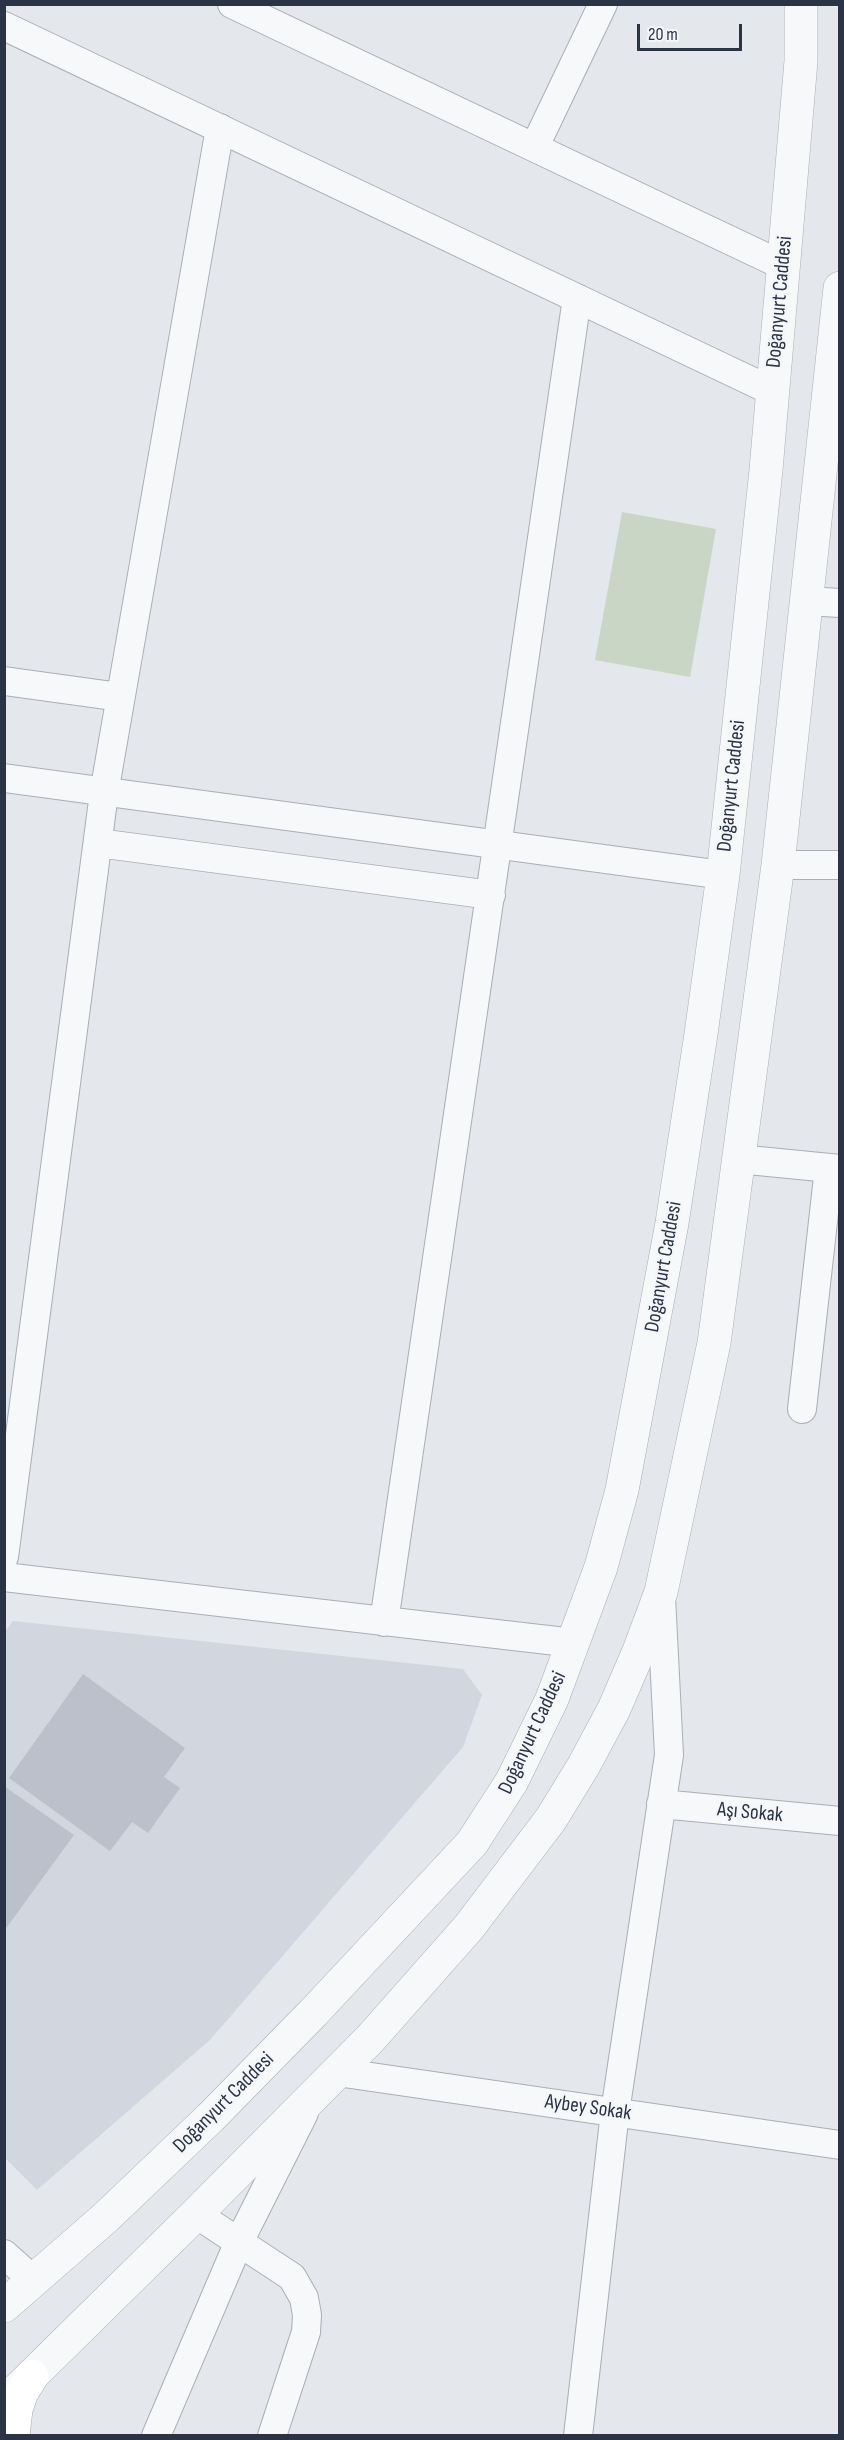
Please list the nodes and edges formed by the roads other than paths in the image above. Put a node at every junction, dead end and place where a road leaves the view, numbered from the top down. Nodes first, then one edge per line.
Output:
1 (232, 4) edge
2 (603, 4) edge
3 (801, 4) edge
4 (4, 26) edge
5 (220, 128) junction
6 (535, 146) junction
7 (784, 266) junction
8 (840, 288) edge
9 (577, 298) junction
10 (772, 391) junction
11 (806, 601) junction
12 (840, 603) edge
13 (4, 681) edge
14 (120, 698) junction
15 (4, 778) edge
16 (104, 793) junction
17 (98, 843) junction
18 (498, 846) junction
19 (777, 865) junction
20 (840, 865) edge
21 (723, 875) junction
22 (491, 895) junction
23 (738, 1160) junction
24 (834, 1168) edge
25 (802, 1409) dead end
26 (4, 1557) edge
27 (4, 1577) edge
28 (660, 1592) junction
29 (384, 1622) junction
30 (574, 1643) junction
31 (661, 1804) junction
32 (840, 1821) edge
33 (337, 2072) junction
34 (311, 2097) junction
35 (615, 2112) junction
36 (840, 2145) edge
37 (196, 2214) junction
38 (238, 2244) junction
39 (4, 2254) edge
40 (33, 2280) junction
41 (4, 2306) edge
42 (32, 2376) junction
43 (4, 2402) edge
44 (13, 2436) edge
45 (156, 2436) edge
46 (272, 2436) edge
47 (578, 2436) edge

1 - 6 street
2 - 6 street
3 - 7 street, Doğanyurt Caddesi
4 - 5 street
5 - 9 street
5 - 14 street
6 - 7 street
7 - 10 street, Doğanyurt Caddesi
8 - 11 street
9 - 10 street
9 - 18 street
10 - 21 street, Doğanyurt Caddesi
11 - 12 street
11 - 19 street
13 - 14 street
14 - 16 street
15 - 16 street
16 - 17 street
16 - 18 street
17 - 22 street
17 - 26 street
18 - 21 street
18 - 22 street
19 - 20 street
19 - 23 street
21 - 30 street, Doğanyurt Caddesi
22 - 29 street
23 - 24 street
23 - 28 street
24 - 25 street
27 - 29 street
28 - 31 street
28 - 33 street
29 - 30 street
30 - 40 street, Doğanyurt Caddesi
31 - 32 street, Aşı Sokak
31 - 35 street
33 - 34 street
33 - 35 street, Aybey Sokak
34 - 37 street
34 - 38 street
35 - 36 street, Aybey Sokak
35 - 47 street
37 - 38 street
37 - 42 street
38 - 45 street
38 - 46 street
39 - 40 street
40 - 41 street, Doğanyurt Caddesi
42 - 43 street
42 - 44 main road

